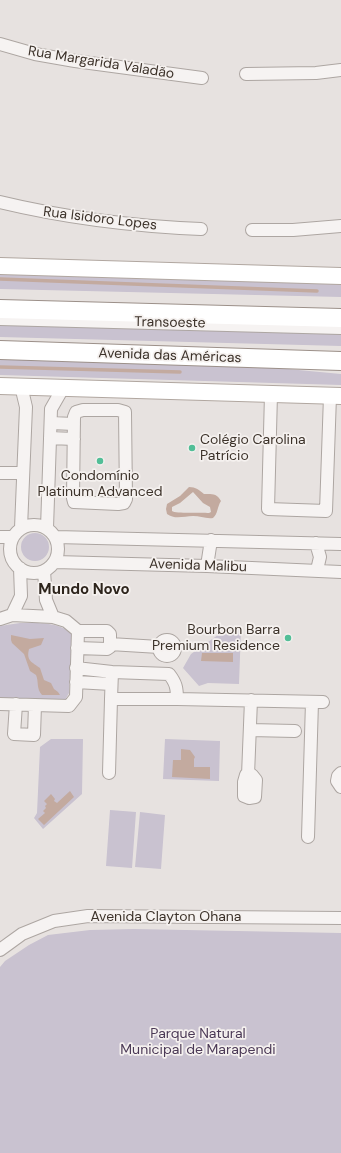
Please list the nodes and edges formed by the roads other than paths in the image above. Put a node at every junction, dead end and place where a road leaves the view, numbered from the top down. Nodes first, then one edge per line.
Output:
1 (0, 44) edge
2 (341, 70) edge
3 (246, 74) dead end
4 (202, 78) dead end
5 (0, 202) edge
6 (341, 226) edge
7 (201, 229) dead end
8 (252, 230) dead end
9 (0, 266) edge
10 (341, 276) edge
11 (0, 308) edge
12 (341, 318) edge
13 (0, 319) edge
14 (341, 328) edge
15 (0, 342) edge
16 (0, 350) edge
17 (341, 352) edge
18 (341, 361) edge
19 (0, 386) edge
20 (21, 386) junction
21 (63, 388) junction
22 (271, 394) junction
23 (336, 396) edge
24 (51, 423) junction
25 (74, 424) junction
26 (50, 438) junction
27 (74, 439) junction
28 (0, 473) edge
29 (23, 473) junction
30 (21, 528) junction
31 (47, 528) junction
32 (0, 537) edge
33 (13, 537) junction
34 (56, 537) junction
35 (211, 540) junction
36 (316, 543) junction
37 (341, 544) edge
38 (0, 559) edge
39 (55, 562) junction
40 (16, 564) junction
41 (207, 566) junction
42 (317, 570) junction
43 (44, 571) junction
44 (341, 572) edge
45 (12, 615) junction
46 (53, 617) junction
47 (0, 619) edge
48 (78, 631) junction
49 (110, 644) junction
50 (159, 647) dead end
51 (77, 648) junction
52 (76, 668) junction
53 (112, 678) junction
54 (76, 682) junction
55 (111, 699) junction
56 (177, 699) junction
57 (251, 700) junction
58 (0, 704) edge
59 (16, 704) junction
60 (35, 705) junction
61 (250, 730) junction
62 (295, 732) dead end
63 (109, 773) dead end
64 (341, 774) edge
65 (248, 775) dead end
66 (341, 787) edge
67 (308, 837) dead end
68 (341, 918) edge
69 (0, 950) edge

1 - 4 street, Rua Margarida Valadão
2 - 3 street
5 - 7 street, Rua Isidoro Lopes
6 - 8 street
9 - 10 main road
11 - 12 highway
13 - 14 street, Transoeste
15 - 17 street, Transoeste
16 - 18 highway, Avenida das Américas
19 - 20 main road
20 - 21 main road
20 - 29 street
21 - 22 main road
21 - 24 street
22 - 23 main road
22 - 23 street
24 - 25 street
24 - 26 street
25 - 27 street
25 - 27 street
26 - 27 street
26 - 31 street
28 - 29 street
29 - 30 street
30 - 31 street
30 - 33 street
31 - 34 street
32 - 33 street
33 - 40 street
34 - 35 street, Avenida Malibu
34 - 39 street
35 - 36 street, Avenida Malibu
35 - 41 street
36 - 37 street, Avenida Malibu
36 - 42 street
38 - 40 street
39 - 41 street, Avenida Malibu
39 - 43 street
40 - 43 street
40 - 45 street
41 - 42 street, Avenida Malibu
42 - 44 street, Avenida Malibu
43 - 46 street
45 - 46 street
45 - 47 street
46 - 48 street
48 - 49 street
48 - 51 street
49 - 50 street
49 - 51 street
51 - 52 street
52 - 53 street
52 - 54 street
53 - 54 street
53 - 55 street
53 - 56 street
54 - 60 street
55 - 56 street
55 - 63 street
56 - 57 street
57 - 61 street
57 - 67 street
58 - 59 street
59 - 60 street
59 - 60 street
61 - 62 street
61 - 65 street
64 - 66 street
68 - 69 street, Avenida Clayton Ohana

